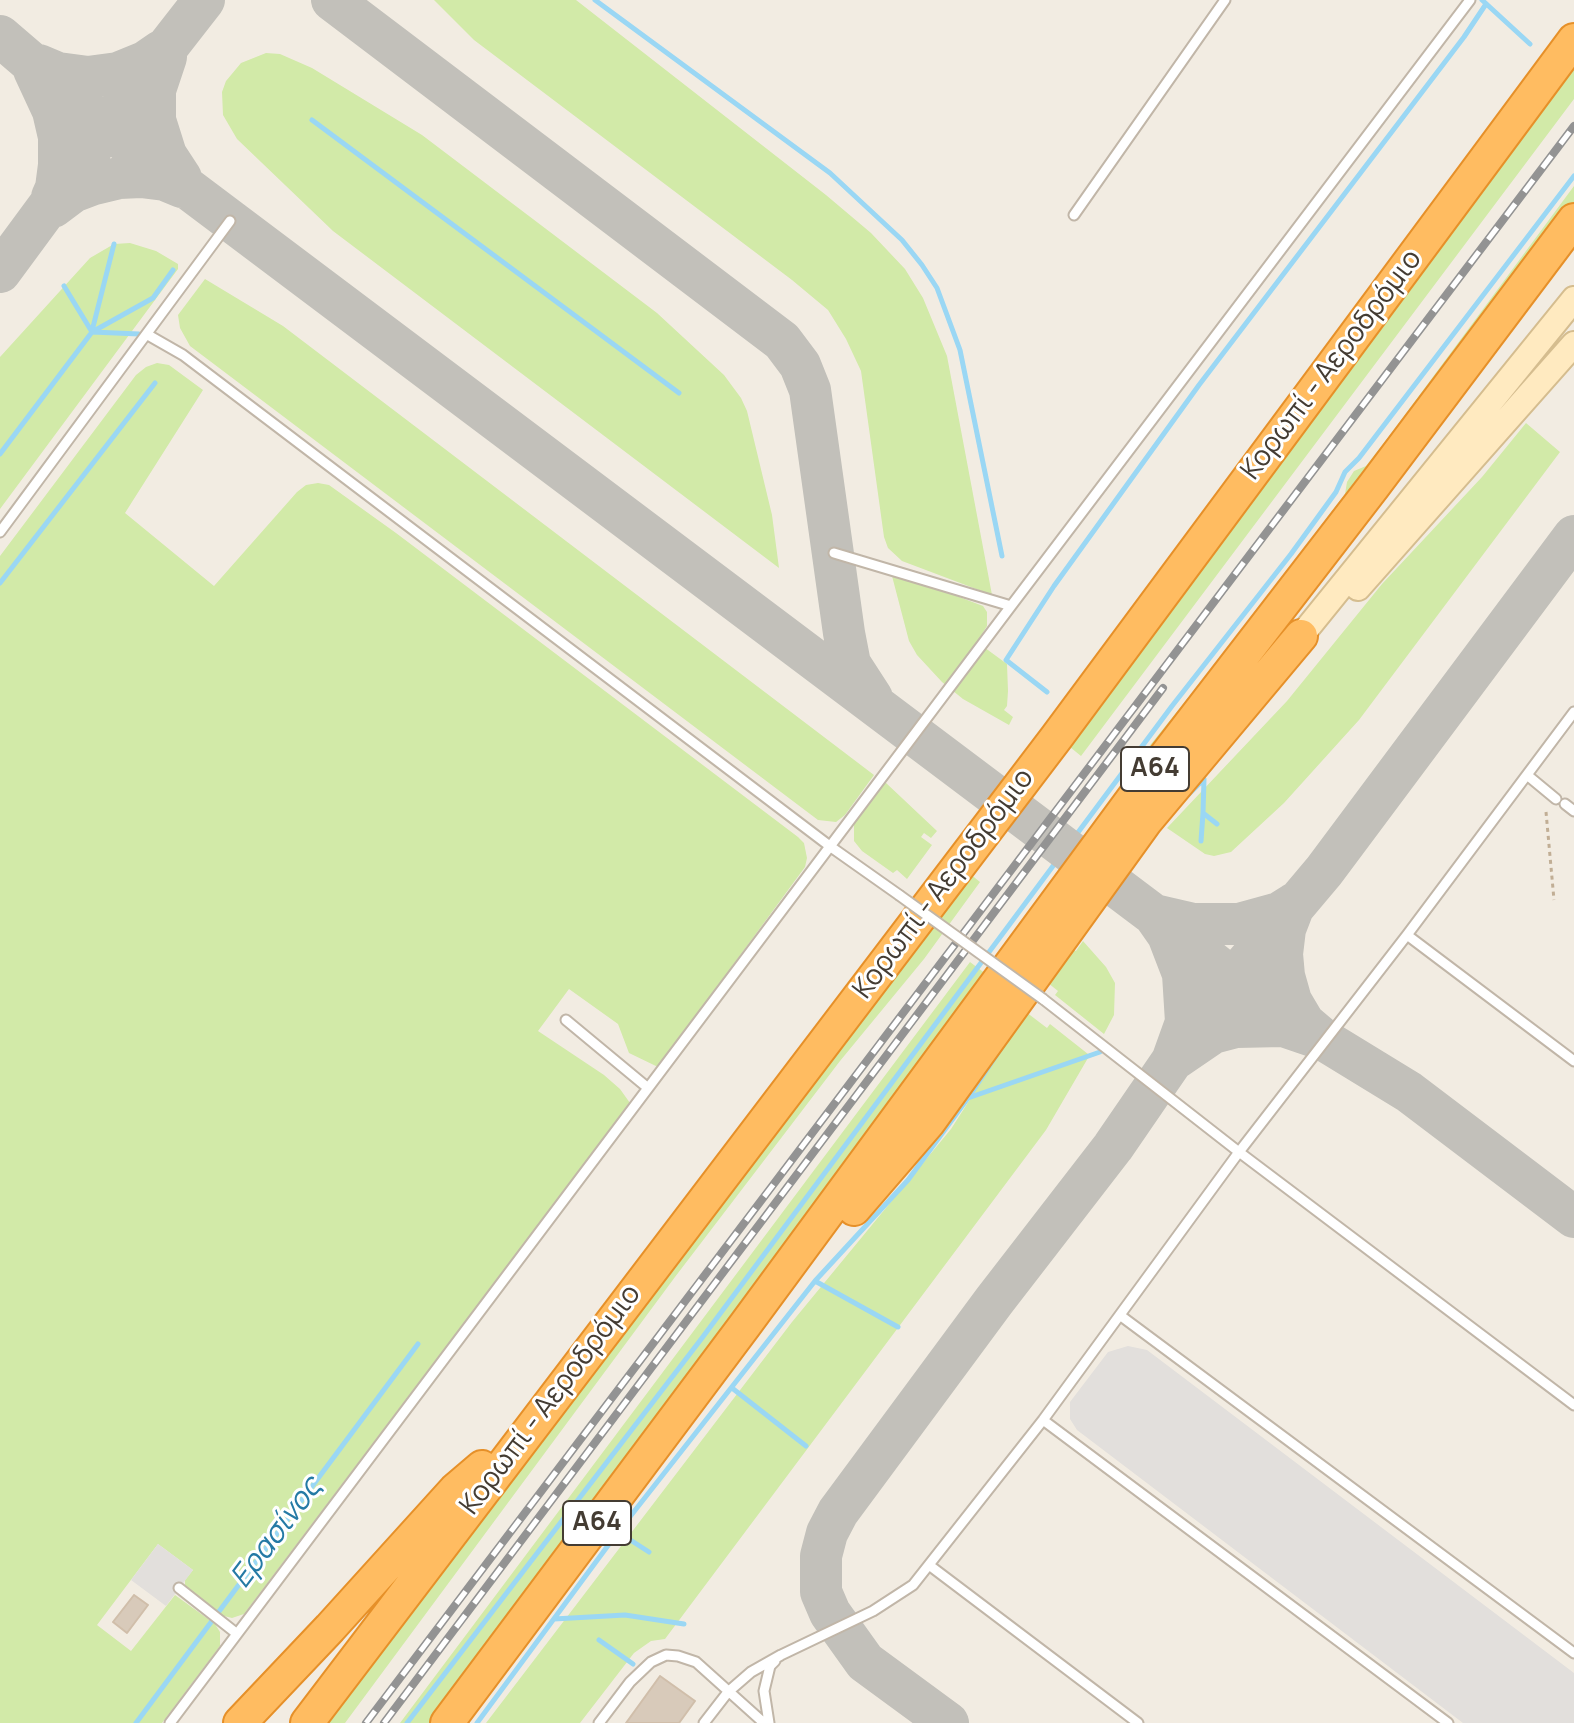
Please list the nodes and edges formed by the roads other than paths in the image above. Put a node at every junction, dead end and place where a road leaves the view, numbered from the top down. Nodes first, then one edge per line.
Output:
1 (1225, 0) edge
2 (1470, 0) edge
3 (1574, 40) edge
4 (1074, 215) dead end
5 (1574, 220) edge
6 (230, 221) dead end
7 (1574, 299) edge
8 (148, 335) junction
9 (1574, 344) edge
10 (0, 532) edge
11 (834, 553) dead end
12 (1011, 606) junction
13 (1301, 636) junction
14 (1574, 712) edge
15 (1527, 775) junction
16 (1574, 811) edge
17 (831, 847) junction
18 (1407, 935) junction
19 (566, 1020) dead end
20 (1574, 1061) edge
21 (648, 1088) junction
22 (1239, 1152) junction
23 (1121, 1316) junction
24 (745, 1325) junction
25 (1574, 1405) edge
26 (1043, 1420) junction
27 (532, 1424) junction
28 (929, 1565) junction
29 (179, 1588) dead end
30 (236, 1633) junction
31 (1574, 1653) edge
32 (781, 1655) junction
33 (728, 1692) junction
34 (447, 1722) edge
35 (170, 1723) edge
36 (240, 1723) edge
37 (307, 1723) edge
38 (599, 1723) edge
39 (704, 1723) edge
40 (767, 1723) edge
41 (1138, 1723) edge
42 (1448, 1723) edge

1 - 4 lane
2 - 12 lane
3 - 27 highway, Κορωπί - Αεροδρόμιο
5 - 24 highway, Α64
6 - 8 lane
7 - 13 street
8 - 10 lane
8 - 17 lane
9 - 13 street
11 - 12 lane
12 - 17 lane
13 - 24 highway
14 - 15 lane
15 - 16 lane
15 - 18 lane
17 - 21 lane
17 - 22 lane, bridge
18 - 20 lane
18 - 22 lane
19 - 21 lane
21 - 30 lane
22 - 23 lane
22 - 25 lane
23 - 26 lane
23 - 31 lane
24 - 34 highway, Α64
26 - 28 lane
26 - 42 lane
27 - 36 highway
27 - 37 highway, Κορωπί - Αεροδρόμιο
28 - 32 lane
28 - 41 lane
29 - 30 lane
30 - 35 lane
32 - 33 lane
32 - 40 lane
33 - 38 lane
33 - 39 lane
33 - 40 lane

